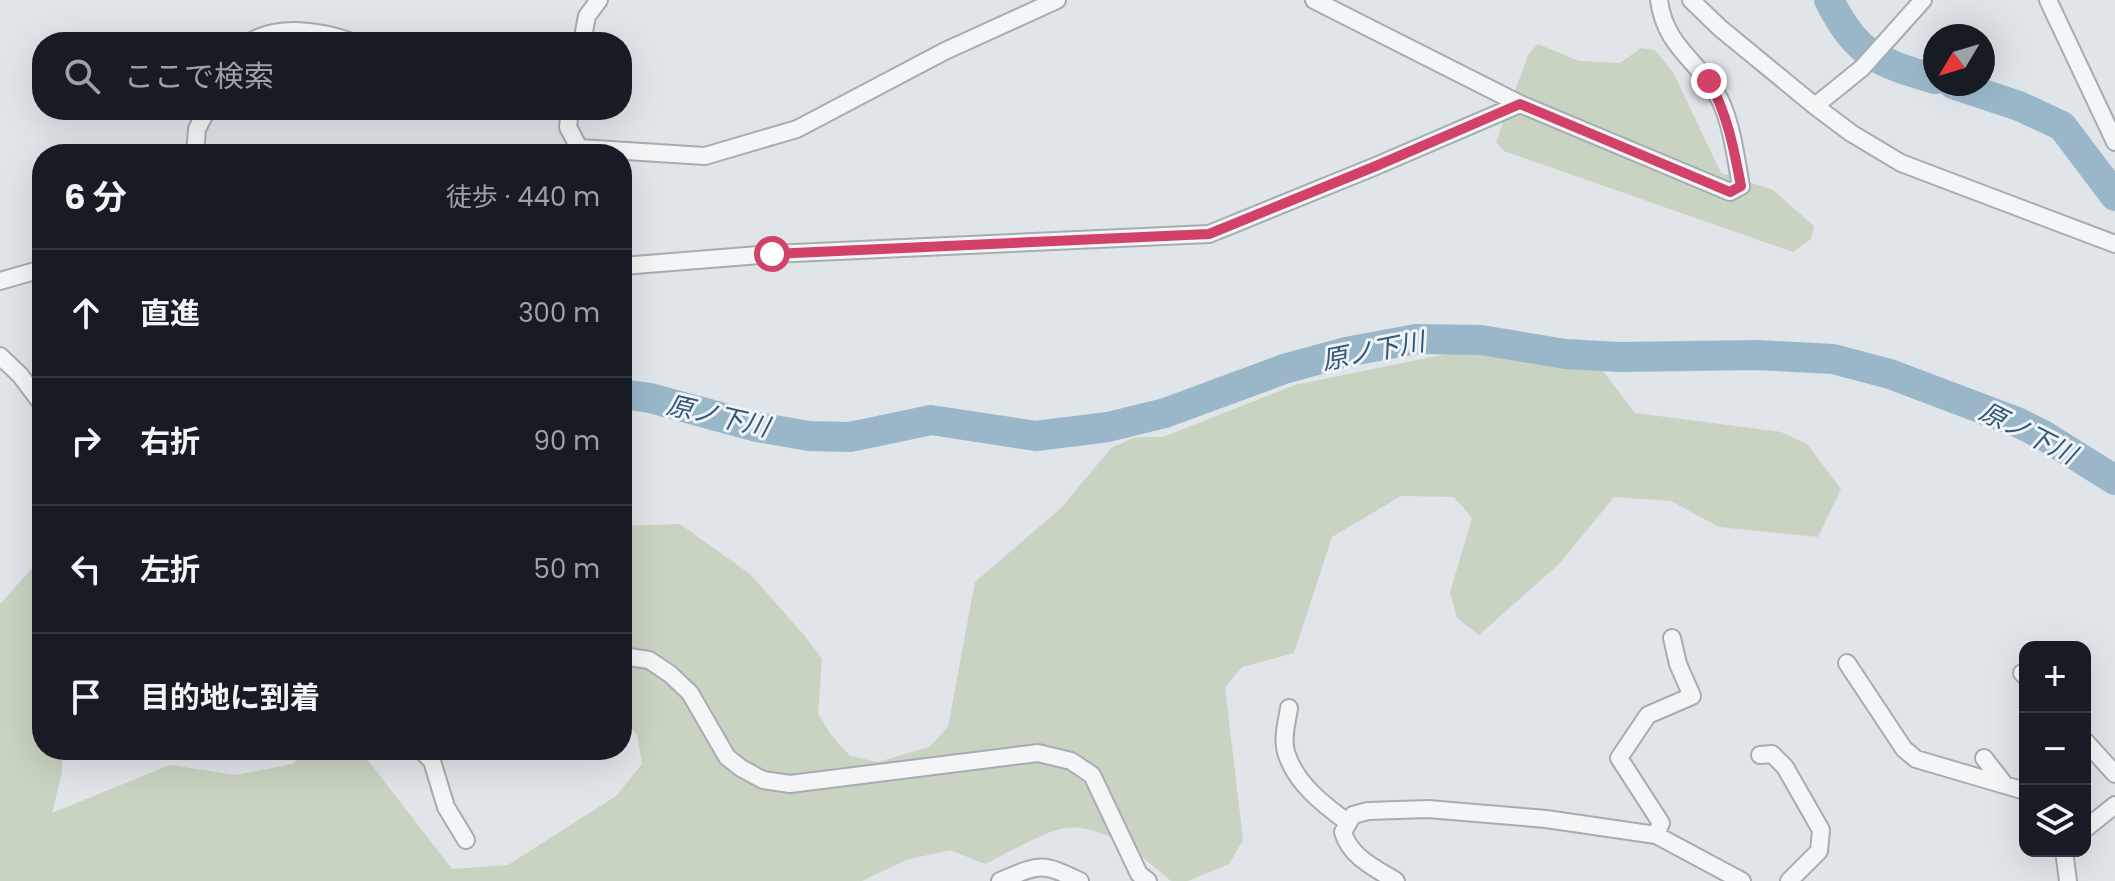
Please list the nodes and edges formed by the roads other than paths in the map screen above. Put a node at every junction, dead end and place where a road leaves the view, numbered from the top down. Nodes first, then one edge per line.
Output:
1 (599, 0) edge
2 (1057, 0) edge
3 (1314, 0) edge
4 (1659, 0) edge
5 (1691, 0) edge
6 (1923, 0) edge
7 (2048, 0) edge
8 (584, 32) edge
9 (1520, 104) junction
10 (1815, 106) junction
11 (2108, 108) edge
12 (202, 120) edge
13 (569, 120) edge
14 (2115, 142) edge
15 (196, 144) edge
16 (572, 144) edge
17 (632, 153) edge
18 (2115, 244) edge
19 (632, 265) edge
20 (32, 272) edge
21 (0, 281) edge
22 (0, 356) edge
23 (32, 391) edge
24 (1672, 638) dead end
25 (632, 657) edge
26 (1847, 663) dead end
27 (1289, 708) dead end
28 (2091, 748) edge
29 (1760, 755) dead end
30 (1984, 758) dead end
31 (431, 760) edge
32 (2115, 774) edge
33 (2005, 785) junction
34 (2019, 789) edge
35 (2115, 805) edge
36 (1347, 822) junction
37 (2091, 824) edge
38 (1656, 835) junction
39 (466, 840) dead end
40 (2064, 857) edge
41 (1000, 881) edge
42 (1080, 881) edge
43 (1148, 881) edge
44 (1396, 881) edge
45 (1742, 881) edge
46 (1789, 881) edge
47 (2068, 881) edge

1 - 8 street
2 - 17 street
3 - 9 street
4 - 9 street
5 - 10 street
6 - 10 street
7 - 11 street
9 - 19 street
10 - 18 street
11 - 14 street
12 - 15 street
13 - 16 street
20 - 21 street
22 - 23 street
24 - 38 street
25 - 43 street
26 - 33 street
27 - 36 street
28 - 32 street
29 - 46 street
30 - 33 street
31 - 39 street
33 - 34 street
35 - 37 street
36 - 38 street
36 - 44 street
38 - 45 street
40 - 47 street
41 - 42 street

